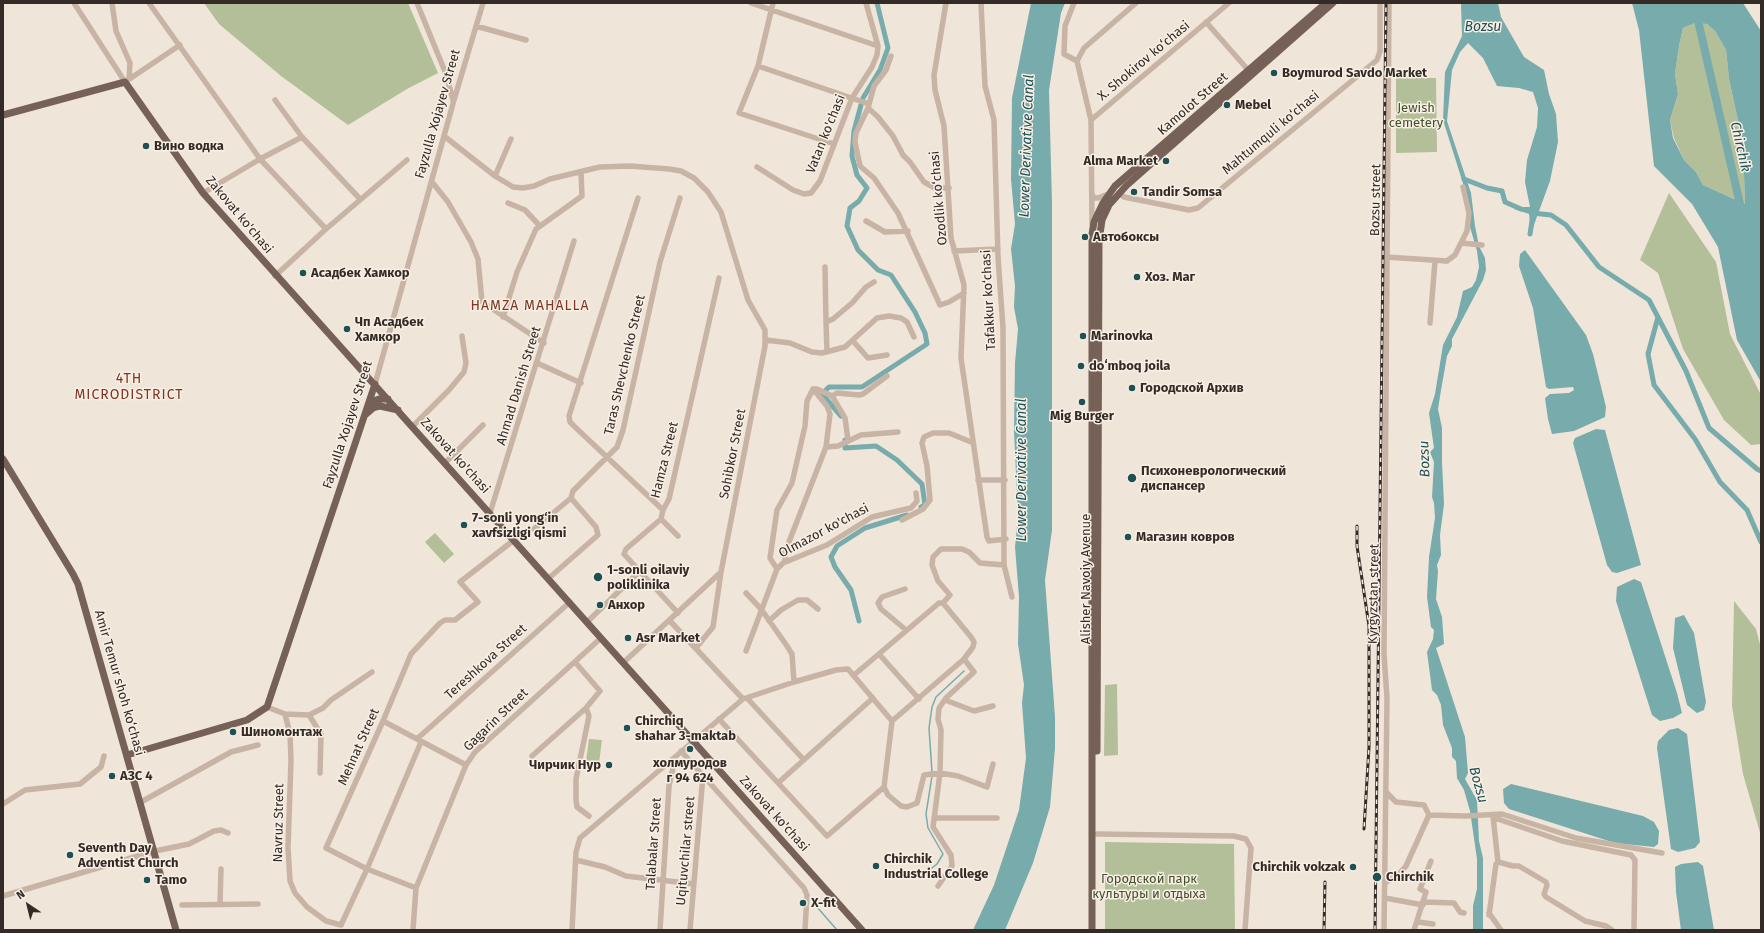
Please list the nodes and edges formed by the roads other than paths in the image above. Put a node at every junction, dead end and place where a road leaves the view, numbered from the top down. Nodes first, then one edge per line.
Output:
1 (74, 3) edge
2 (112, 3) edge
3 (149, 3) edge
4 (417, 3) edge
5 (482, 3) edge
6 (751, 3) edge
7 (773, 3) edge
8 (866, 3) edge
9 (946, 3) edge
10 (981, 3) edge
11 (1074, 3) edge
12 (1136, 3) edge
13 (1229, 3) edge
14 (1326, 3) edge
15 (1333, 3) edge
16 (1380, 3) edge
17 (1389, 3) edge
18 (772, 10) junction
19 (1206, 22) junction
20 (476, 26) junction
21 (526, 40) dead end
22 (180, 45) junction
23 (878, 46) junction
24 (891, 56) dead end
25 (1077, 61) junction
26 (758, 66) junction
27 (1249, 71) junction
28 (127, 81) junction
29 (852, 98) junction
30 (275, 100) dead end
31 (454, 100) junction
32 (869, 106) junction
33 (1213, 106) junction
34 (3, 115) edge
35 (1091, 120) junction
36 (444, 136) junction
37 (302, 137) junction
38 (511, 139) dead end
39 (834, 144) junction
40 (260, 159) junction
41 (407, 160) dead end
42 (757, 166) dead end
43 (581, 172) junction
44 (495, 176) junction
45 (432, 182) junction
46 (949, 188) junction
47 (1463, 188) dead end
48 (203, 193) junction
49 (1109, 193) junction
50 (1119, 193) junction
51 (1092, 194) junction
52 (638, 198) dead end
53 (680, 198) dead end
54 (360, 199) junction
55 (508, 203) dead end
56 (866, 221) dead end
57 (539, 225) junction
58 (1100, 227) joint
59 (326, 229) junction
60 (908, 231) junction
61 (1092, 234) junction
62 (574, 241) dead end
63 (1461, 243) junction
64 (1482, 245) dead end
65 (998, 248) junction
66 (954, 251) junction
67 (1386, 258) junction
68 (1435, 261) junction
69 (825, 267) dead end
70 (275, 276) junction
71 (719, 278) dead end
72 (874, 282) dead end
73 (964, 293) junction
74 (503, 317) junction
75 (826, 322) junction
76 (1430, 323) dead end
77 (462, 336) dead end
78 (914, 338) dead end
79 (766, 340) junction
80 (853, 341) junction
81 (544, 343) junction
82 (827, 352) junction
83 (887, 355) dead end
84 (537, 363) junction
85 (886, 376) dead end
86 (580, 383) junction
87 (375, 384) junction
88 (813, 389) junction
89 (827, 394) junction
90 (1387, 397) joint
91 (388, 399) junction
92 (369, 402) junction
93 (1095, 403) junction
94 (398, 410) junction
95 (365, 414) junction
96 (483, 425) dead end
97 (412, 427) junction
98 (898, 432) dead end
99 (848, 440) junction
100 (972, 442) junction
101 (826, 447) junction
102 (608, 458) junction
103 (3, 459) edge
104 (445, 463) junction
105 (978, 480) junction
106 (1005, 480) junction
107 (916, 493) dead end
108 (571, 498) junction
109 (663, 510) junction
110 (490, 513) junction
111 (661, 519) junction
112 (902, 520) dead end
113 (534, 529) dead end
114 (678, 536) dead end
115 (1006, 539) junction
116 (514, 540) junction
117 (785, 562) junction
118 (1004, 565) junction
119 (777, 569) junction
120 (639, 572) junction
121 (721, 572) junction
122 (549, 578) junction
123 (905, 589) dead end
124 (746, 593) dead end
125 (1012, 597) dead end
126 (570, 602) junction
127 (943, 603) junction
128 (818, 608) dead end
129 (761, 609) junction
130 (678, 613) junction
131 (670, 621) junction
132 (769, 621) junction
133 (586, 622) junction
134 (906, 630) junction
135 (601, 638) junction
136 (696, 648) junction
137 (746, 651) dead end
138 (879, 654) junction
139 (964, 659) junction
140 (575, 662) junction
141 (623, 663) junction
142 (372, 672) dead end
143 (854, 675) junction
144 (794, 682) junction
145 (745, 698) junction
146 (873, 698) junction
147 (919, 699) junction
148 (945, 700) junction
149 (993, 706) dead end
150 (267, 708) junction
151 (586, 708) junction
152 (285, 714) junction
153 (309, 715) junction
154 (719, 719) junction
155 (383, 721) junction
156 (892, 721) junction
157 (419, 740) junction
158 (693, 741) junction
159 (258, 745) dead end
160 (681, 751) junction
161 (127, 755) junction
162 (104, 756) dead end
163 (532, 756) dead end
164 (804, 760) junction
165 (668, 762) junction
166 (993, 764) dead end
167 (466, 765) junction
168 (320, 773) dead end
169 (940, 773) junction
170 (703, 775) junction
171 (778, 783) junction
172 (884, 787) junction
173 (1386, 792) junction
174 (141, 802) junction
175 (3, 804) edge
176 (1429, 815) junction
177 (589, 816) dead end
178 (1494, 816) junction
179 (934, 818) junction
180 (997, 818) dead end
181 (228, 833) dead end
182 (1095, 834) junction
183 (155, 851) junction
184 (1662, 853) dead end
185 (576, 860) junction
186 (1431, 861) dead end
187 (1498, 862) junction
188 (221, 869) dead end
189 (367, 869) junction
190 (663, 881) junction
191 (1385, 883) junction
192 (694, 884) junction
193 (938, 886) dead end
194 (416, 888) junction
195 (3, 896) edge
196 (1385, 898) junction
197 (1423, 903) junction
198 (220, 904) junction
199 (258, 904) dead end
200 (182, 905) dead end
201 (1464, 913) dead end
202 (1418, 922) junction
203 (341, 924) joint
204 (1433, 924) dead end
205 (176, 930) edge
206 (413, 930) edge
207 (572, 930) edge
208 (660, 930) edge
209 (690, 930) edge
210 (805, 930) edge
211 (862, 930) edge
212 (1092, 930) edge
213 (1097, 930) edge
214 (1245, 930) edge
215 (1384, 930) edge
216 (1414, 930) edge
217 (1501, 930) edge
218 (1612, 930) edge
219 (1634, 930) edge

1 - 28 street
2 - 28 street
3 - 22 street
4 - 31 street
5 - 20 street, Fayzulla Xojayev Street
6 - 18 street
7 - 18 street
8 - 23 street, Vatan ko'chasi
9 - 46 street, Ozodlik ko‘chasi
10 - 65 street, Tafakkur ko‘chasi
11 - 25 street
12 - 25 street
13 - 19 street, X. Shokirov ko‘chasi
14 - 27 main road, Kamolot Street
15 - 33 main road, Kamolot Street
16 - 50 street, Mahtumquli ko‘chasi
17 - 67 street, Bozsu street
18 - 23 street
18 - 26 street
19 - 27 street
19 - 35 street, X. Shokirov ko‘chasi
20 - 21 street
20 - 31 street, Fayzulla Xojayev Street
22 - 28 street
22 - 40 street
23 - 29 street, Vatan ko'chasi
24 - 32 street
25 - 35 street
26 - 29 street
26 - 39 street
27 - 33 main road, Kamolot Street
28 - 34 main road
28 - 48 main road, Zakovat ko'chasi
29 - 32 street
29 - 39 street, Vatan ko'chasi
30 - 37 street
31 - 36 street, Fayzulla Xojayev Street
32 - 46 street
32 - 60 street
33 - 49 main road, Kamolot Street
33 - 50 main road, Kamolot Street
35 - 51 street
36 - 44 street
36 - 45 street, Fayzulla Xojayev Street
37 - 40 street
37 - 54 street
38 - 44 street
39 - 42 street, Vatan ko'chasi
40 - 48 street
40 - 59 street
41 - 54 street
43 - 44 street
43 - 57 street
43 - 79 street
45 - 74 street
45 - 87 street, Fayzulla Xojayev Street
46 - 66 street, Ozodlik ko‘chasi
47 - 63 street
48 - 70 main road, Zakovat ko'chasi
49 - 51 street
49 - 61 main road, Kamolot Street
50 - 58 main road, Kamolot Street
51 - 61 street
52 - 86 street
53 - 102 street, Taras Shevchenko Street
54 - 59 street
55 - 57 street
56 - 60 street
57 - 74 street
58 - 93 main road, Alisher Navoiy Avenue
59 - 70 street
60 - 73 street
61 - 93 main road, Alisher Navoiy Avenue
62 - 81 street, Ahmad Danish Street
63 - 64 street
63 - 68 street
65 - 66 street
65 - 106 street, Tafakkur ko‘chasi
66 - 73 street, Ozodlik ko‘chasi
67 - 68 street
67 - 90 street, Bozsu street
68 - 76 street
69 - 75 street
70 - 87 main road, Zakovat ko'chasi
71 - 109 street, Hamza Street
72 - 75 street
73 - 100 street, Ozodlik ko‘chasi
74 - 81 street
75 - 82 street
77 - 97 street
78 - 80 street
79 - 82 street
79 - 121 street, Sohibkor Street
80 - 82 street
80 - 83 street
81 - 84 street, Ahmad Danish Street
84 - 86 street
84 - 110 street, Ahmad Danish Street
85 - 89 street
86 - 102 street
87 - 91 main road, Zakovat ko'chasi
87 - 92 main road, Fayzulla Xojayev Street
88 - 89 street
88 - 101 street
88 - 119 street
89 - 99 street
90 - 173 street, Kyrgyzstan street
91 - 92 main road
91 - 94 main road, Zakovat ko'chasi
92 - 95 main road, Fayzulla Xojayev Street
93 - 182 main road, Alisher Navoiy Avenue
94 - 95 main road
94 - 97 main road, Zakovat ko'chasi
95 - 150 main road, Fayzulla Xojayev Street
96 - 104 street
97 - 104 main road, Zakovat ko'chasi
98 - 99 street
99 - 101 street
100 - 105 street, Ozodlik ko‘chasi
100 - 112 street
101 - 117 street
102 - 108 street, Taras Shevchenko Street
102 - 109 street
103 - 161 main road, Amir Temur shoh ko‘chasi
104 - 110 main road, Zakovat ko'chasi
105 - 106 street
105 - 115 street, Ozodlik ko‘chasi
106 - 115 street, Tafakkur ko‘chasi
107 - 117 street, Olmazor ko'chasi
108 - 113 street, Taras Shevchenko Street
108 - 122 street
109 - 111 street, Hamza Street
110 - 116 main road, Zakovat ko'chasi
111 - 114 street
111 - 120 street, Hamza Street
115 - 118 street, Tafakkur ko‘chasi
116 - 122 main road, Zakovat ko'chasi
116 - 155 street, Mehnat Street
117 - 119 street, Olmazor ko'chasi
118 - 125 street, Tafakkur ko‘chasi
118 - 127 street
119 - 129 street
120 - 130 street, Hamza Street
120 - 133 street
121 - 130 street
121 - 136 street, Sohibkor Street
122 - 126 main road, Zakovat ko'chasi
123 - 134 street
124 - 129 street
126 - 133 main road, Zakovat ko'chasi
126 - 157 street, Tereshkova Street
127 - 134 street
127 - 139 street
128 - 132 street
129 - 132 street
129 - 137 street
130 - 131 street
131 - 136 street
131 - 141 street
132 - 144 street
133 - 135 main road, Zakovat ko'chasi
134 - 138 street
135 - 140 street, Gagarin Street
135 - 141 main road, Zakovat ko'chasi
136 - 145 street
138 - 143 street
138 - 147 street
139 - 147 street
139 - 148 street
140 - 151 street
140 - 167 street, Gagarin Street
141 - 158 main road, Zakovat ko'chasi
142 - 153 street
143 - 144 street
143 - 146 street
144 - 145 street
145 - 154 street
145 - 164 street
146 - 156 street
146 - 164 street
147 - 156 street
148 - 149 street
148 - 169 street
150 - 152 street
150 - 161 main road
151 - 163 street
151 - 177 street
152 - 153 street
152 - 203 street, Navruz Street
153 - 168 street
154 - 158 street
154 - 171 street
155 - 157 street
155 - 189 street, Mehnat Street
156 - 172 street
157 - 167 street
157 - 189 street, Tereshkova Street
158 - 160 street
158 - 211 main road, Zakovat ko'chasi
159 - 174 street
160 - 165 street
160 - 170 street
161 - 174 main road, Amir Temur shoh ko‘chasi
162 - 175 street
164 - 171 street
165 - 185 street
165 - 190 street, Talabalar Street
166 - 169 street
167 - 194 street, Gagarin Street
169 - 172 street
169 - 179 street
170 - 192 street, Uqituvchilar street
170 - 210 street
171 - 172 street
173 - 176 street
173 - 191 street, Kyrgyzstan street
174 - 183 main road, Amir Temur shoh ko‘chasi
176 - 178 street
176 - 191 street
178 - 184 street
178 - 187 street
178 - 219 street
179 - 180 street
179 - 193 street
181 - 183 street
182 - 212 main road, Alisher Navoiy Avenue
182 - 213 main road, Alisher Navoiy Avenue
182 - 214 street
183 - 195 street
183 - 205 main road, Amir Temur shoh ko‘chasi
185 - 190 street
185 - 207 street
186 - 197 street
187 - 217 street
187 - 218 street
188 - 198 street
189 - 194 street
189 - 203 street, Tereshkova Street
190 - 192 street
190 - 208 street, Talabalar Street
191 - 196 street, Kyrgyzstan street
192 - 209 street, Uqituvchilar street
194 - 206 street, Gagarin Street
196 - 197 street
196 - 215 street, Kyrgyzstan street
197 - 201 street
197 - 202 street
198 - 199 street
198 - 200 street
202 - 204 street
202 - 216 street

